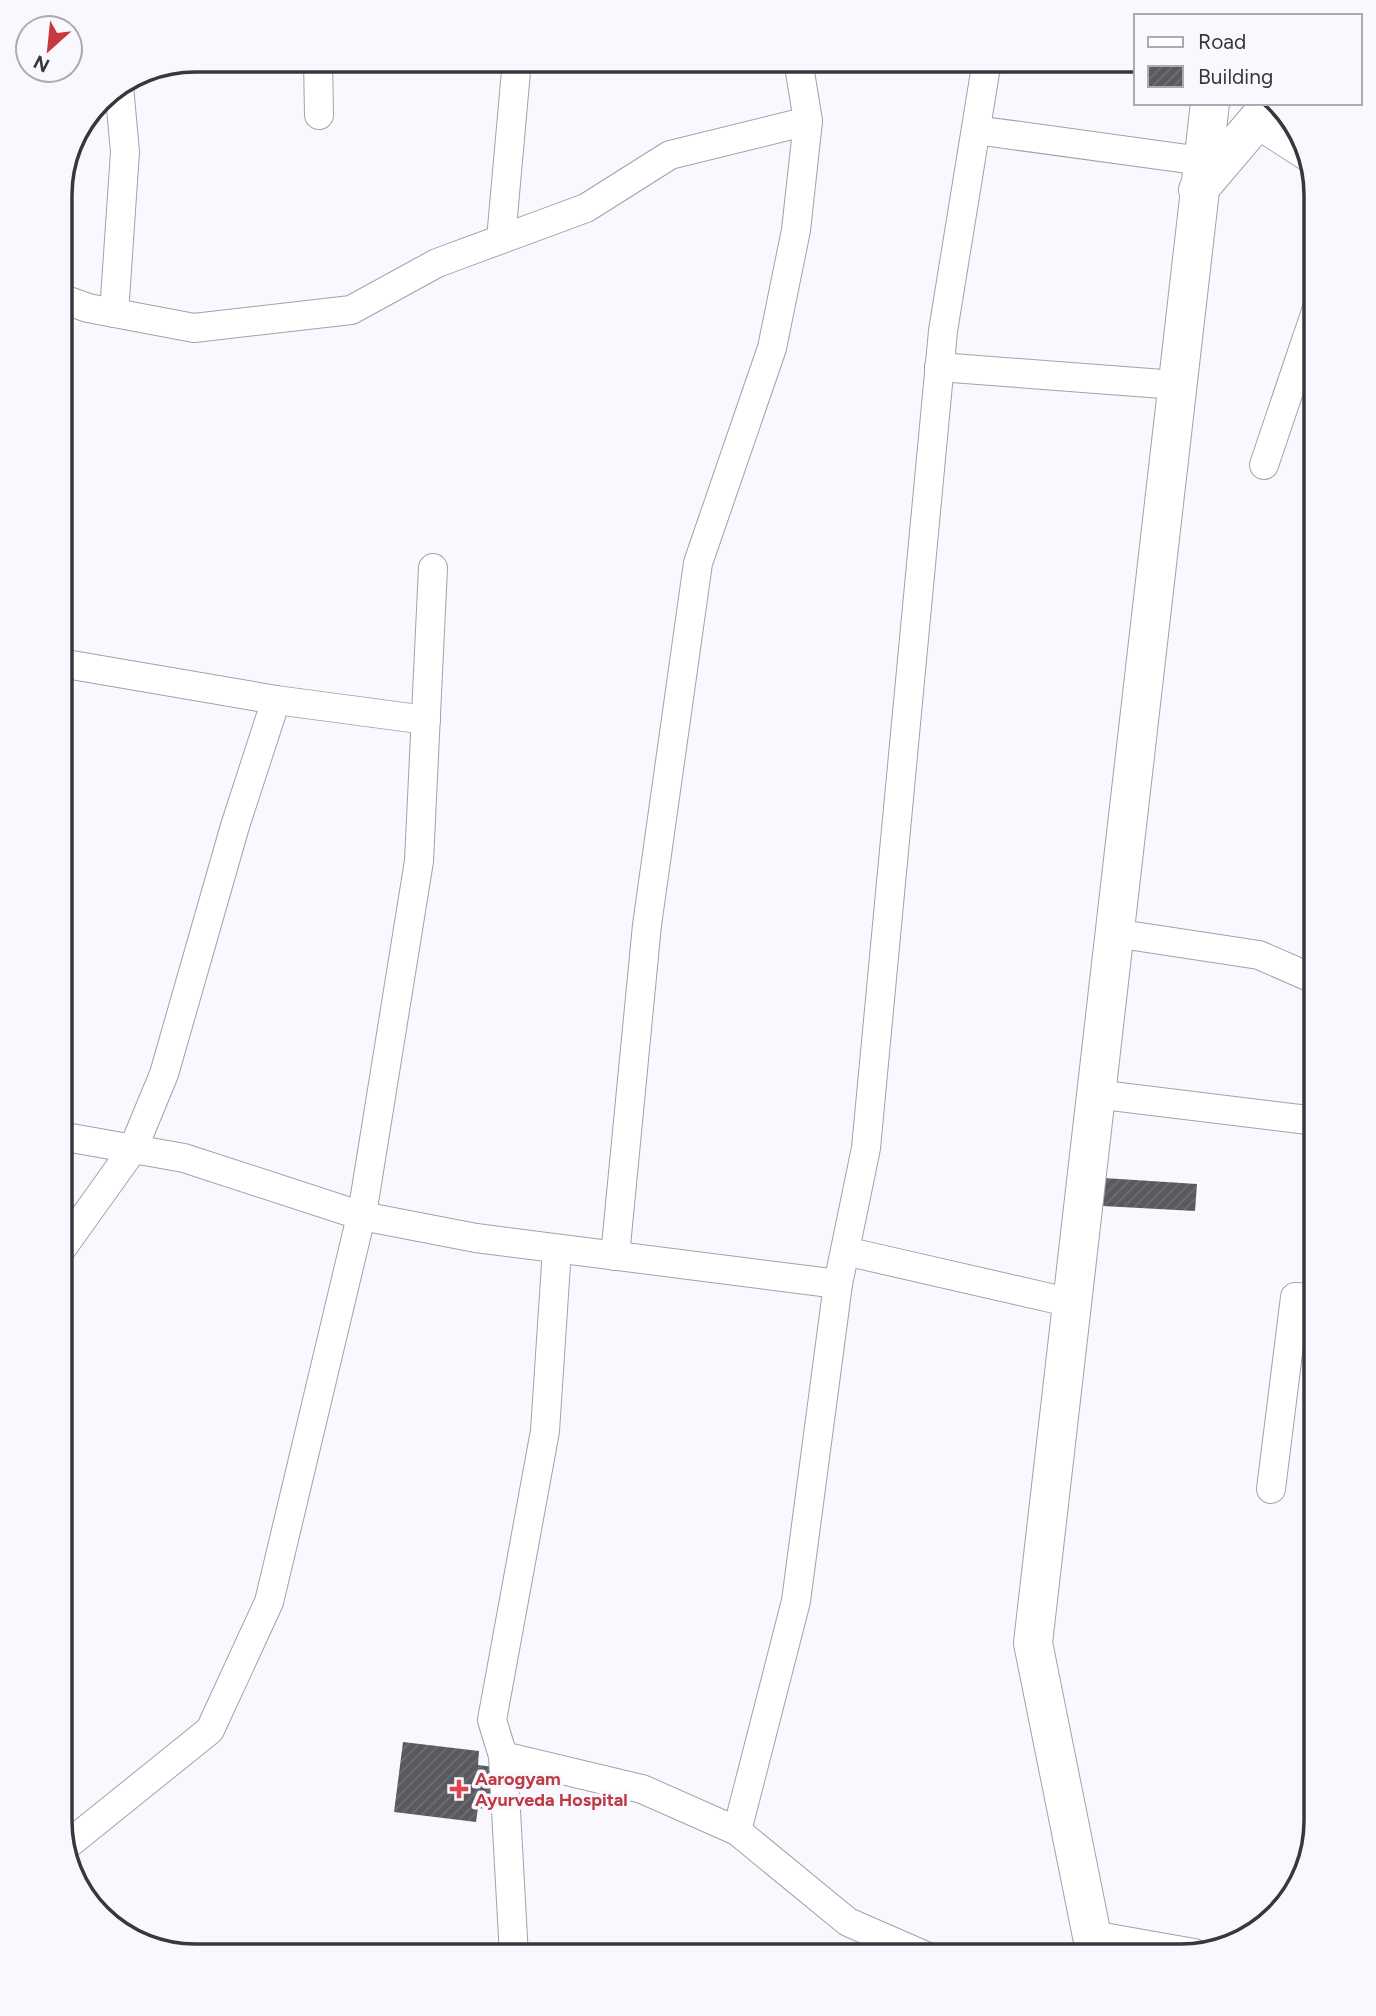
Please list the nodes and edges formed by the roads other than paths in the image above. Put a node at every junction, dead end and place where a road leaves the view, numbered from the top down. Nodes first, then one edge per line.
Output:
1 (318, 72) edge
2 (516, 72) edge
3 (800, 72) edge
4 (985, 72) edge
5 (121, 97) edge
6 (1210, 105) edge
7 (1263, 113) edge
8 (319, 114) dead end
9 (808, 121) junction
10 (975, 130) junction
11 (1292, 142) edge
12 (1200, 175) junction
13 (501, 239) junction
14 (72, 301) edge
15 (114, 313) junction
16 (1304, 349) edge
17 (939, 367) junction
18 (1176, 385) junction
19 (1264, 465) dead end
20 (433, 568) dead end
21 (72, 665) edge
22 (276, 700) junction
23 (426, 720) junction
24 (1114, 933) junction
25 (1304, 974) edge
26 (1095, 1094) junction
27 (1304, 1119) edge
28 (72, 1138) edge
29 (132, 1149) junction
30 (362, 1216) junction
31 (72, 1234) edge
32 (557, 1249) junction
33 (845, 1251) junction
34 (615, 1256) junction
35 (838, 1284) junction
36 (1304, 1297) edge
37 (1072, 1303) junction
38 (1271, 1489) dead end
39 (503, 1756) junction
40 (737, 1831) junction
41 (74, 1840) edge
42 (513, 1944) edge
43 (898, 1944) edge
44 (1094, 1944) edge

1 - 8 street
2 - 13 street
3 - 9 street
4 - 10 street
5 - 15 street
6 - 12 street
7 - 11 street
7 - 12 street
9 - 13 street
9 - 34 street
10 - 12 street
10 - 17 street
12 - 18 street
13 - 15 street
14 - 15 street
16 - 19 street
17 - 18 street
17 - 33 street
18 - 24 street
20 - 23 street
21 - 22 street
22 - 23 street
22 - 29 street
23 - 30 street
24 - 25 street
24 - 26 street
26 - 27 street
26 - 37 street
28 - 29 street
29 - 30 street
29 - 31 street
30 - 32 street
30 - 41 street
32 - 34 street
32 - 39 street
33 - 35 street
33 - 37 street
34 - 35 street
35 - 40 street
36 - 38 street
37 - 44 street
39 - 40 street
39 - 42 street
40 - 43 street

